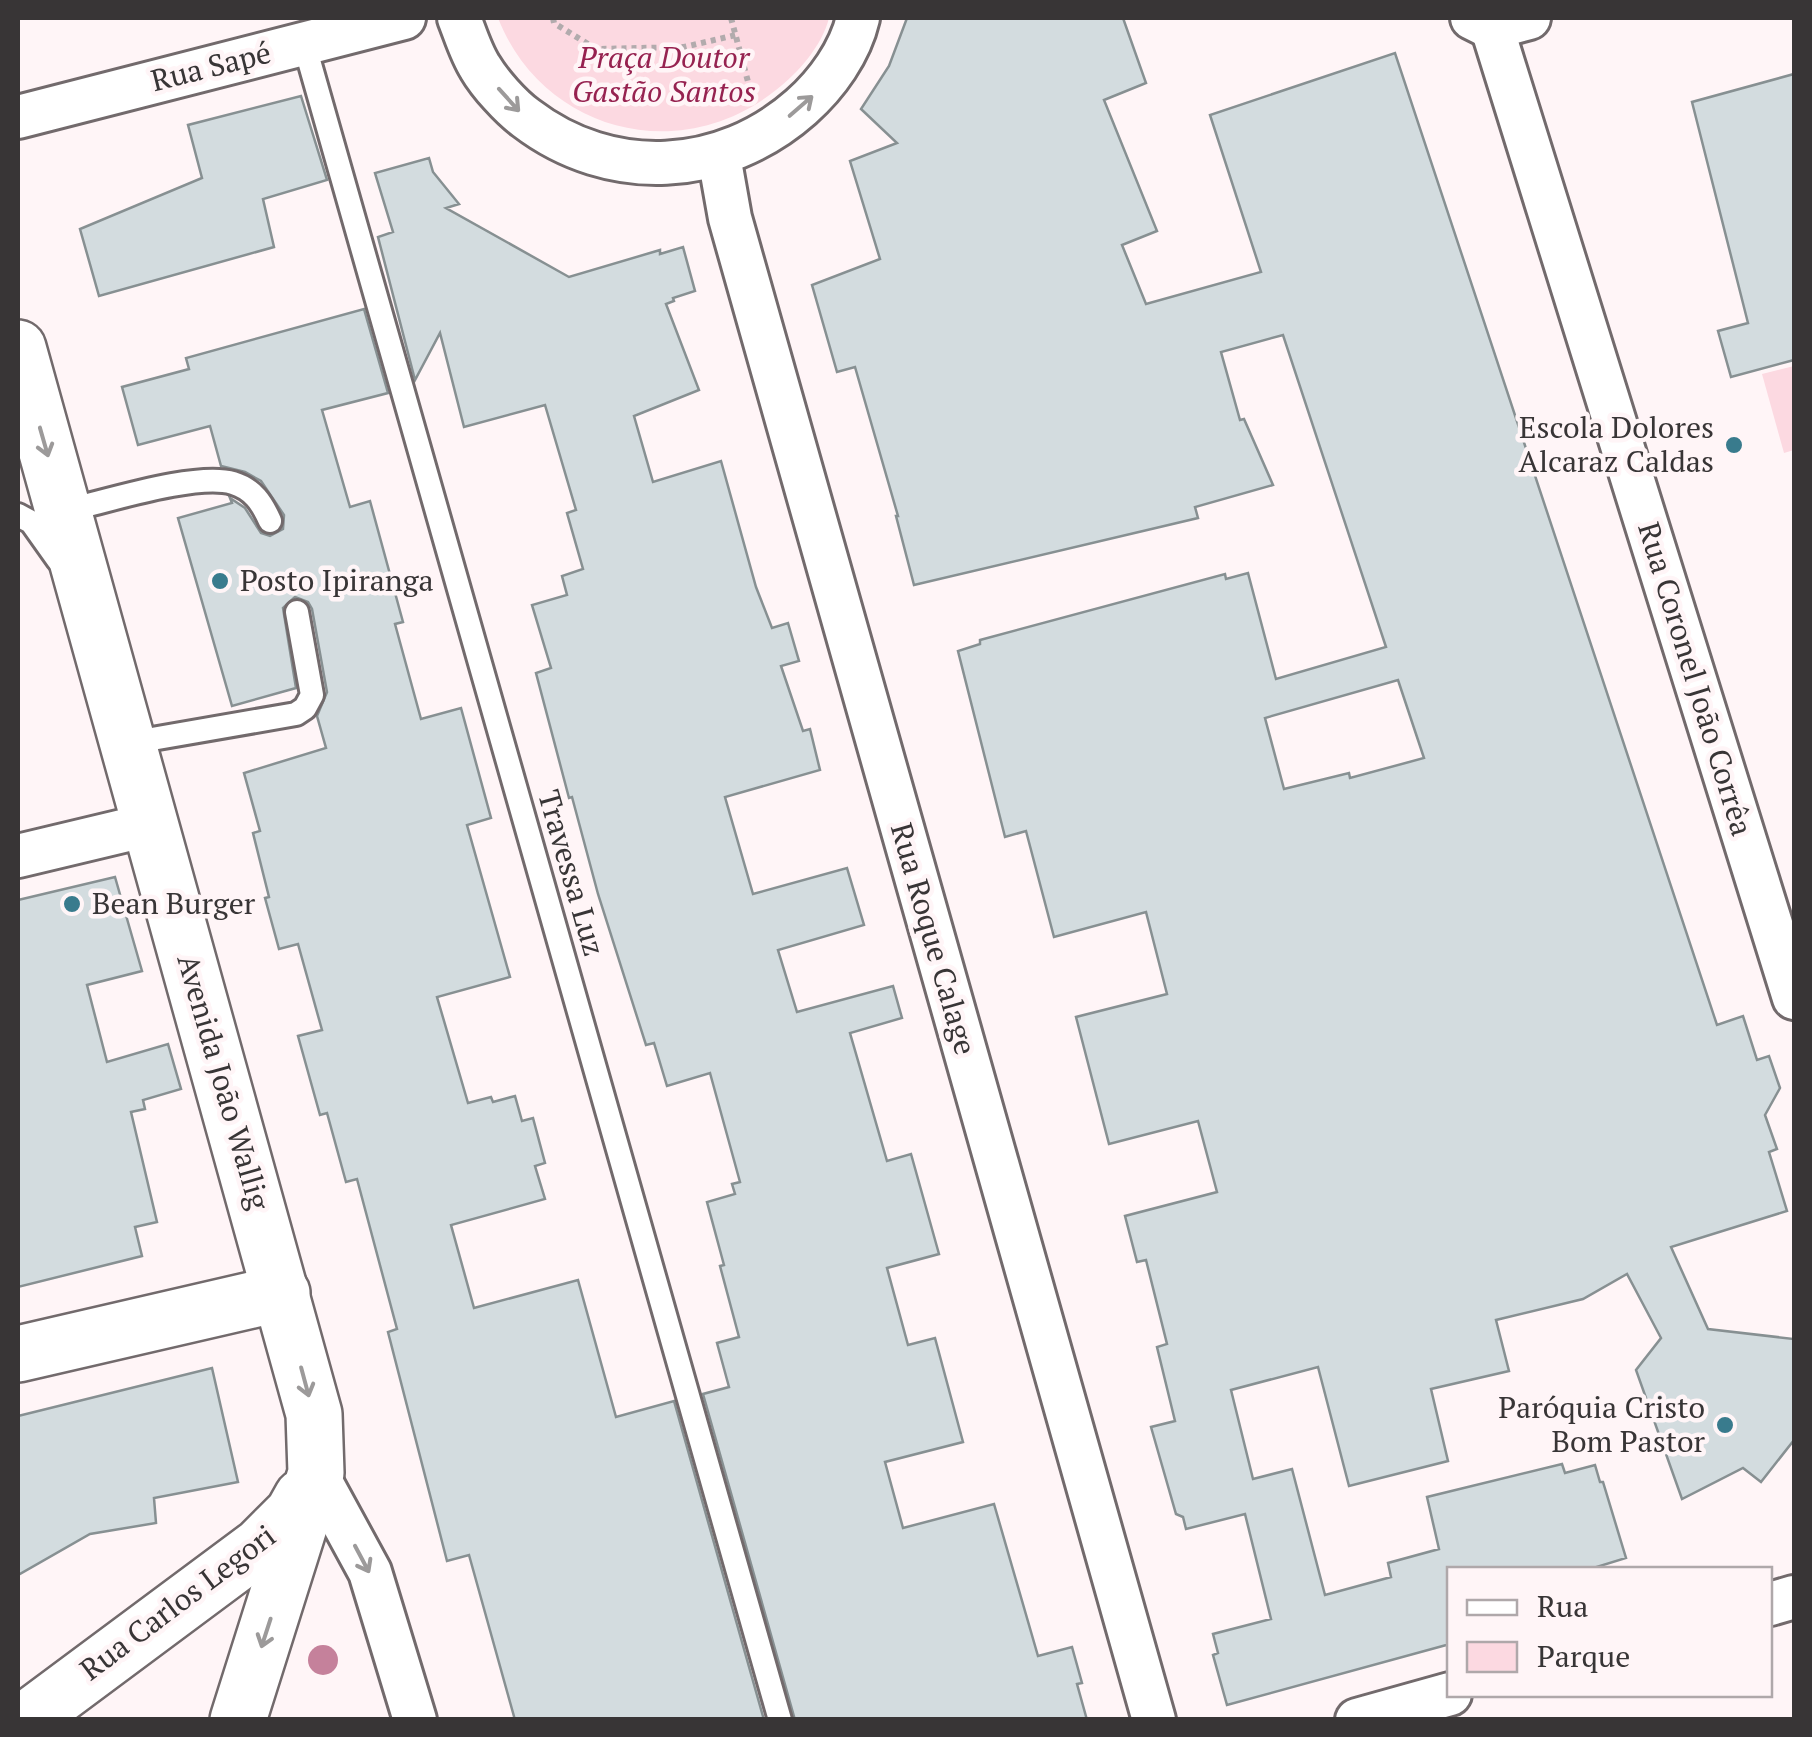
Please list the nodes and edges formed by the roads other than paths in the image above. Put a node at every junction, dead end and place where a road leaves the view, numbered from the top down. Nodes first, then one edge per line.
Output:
1 (404, 18) edge
2 (459, 18) edge
3 (858, 18) edge
4 (1495, 20) edge
5 (304, 42) junction
6 (18, 116) edge
7 (719, 156) junction
8 (18, 348) edge
9 (41, 513) edge
10 (270, 521) dead end
11 (297, 612) dead end
12 (129, 743) junction
13 (152, 824) junction
14 (18, 856) edge
15 (1794, 998) edge
16 (282, 1293) junction
17 (18, 1354) edge
18 (316, 1473) junction
19 (1447, 1695) edge
20 (26, 1720) edge
21 (238, 1720) edge
22 (414, 1720) edge
23 (780, 1720) edge
24 (1154, 1720) edge
25 (1357, 1720) edge

1 - 5 street, Rua Sapé
2 -> 7 street
7 -> 3 street
4 - 15 street, Rua Coronel João Corrêa
5 - 6 street, Rua Sapé
5 - 23 lane, Travessa Luz
7 - 24 street, Rua Roque Calage
8 -> 9 main road, Avenida João Wallig
9 - 10 lane
9 - 12 main road, Avenida João Wallig
11 - 12 lane
12 - 13 main road, Avenida João Wallig
13 - 14 street
13 - 16 main road, Avenida João Wallig
16 - 17 main road
16 -> 18 main road, Avenida João Wallig
18 - 20 main road, Rua Carlos Legori
18 -> 21 main road, Avenida João Wallig
18 -> 22 street, Avenida João Wallig
19 - 25 street

